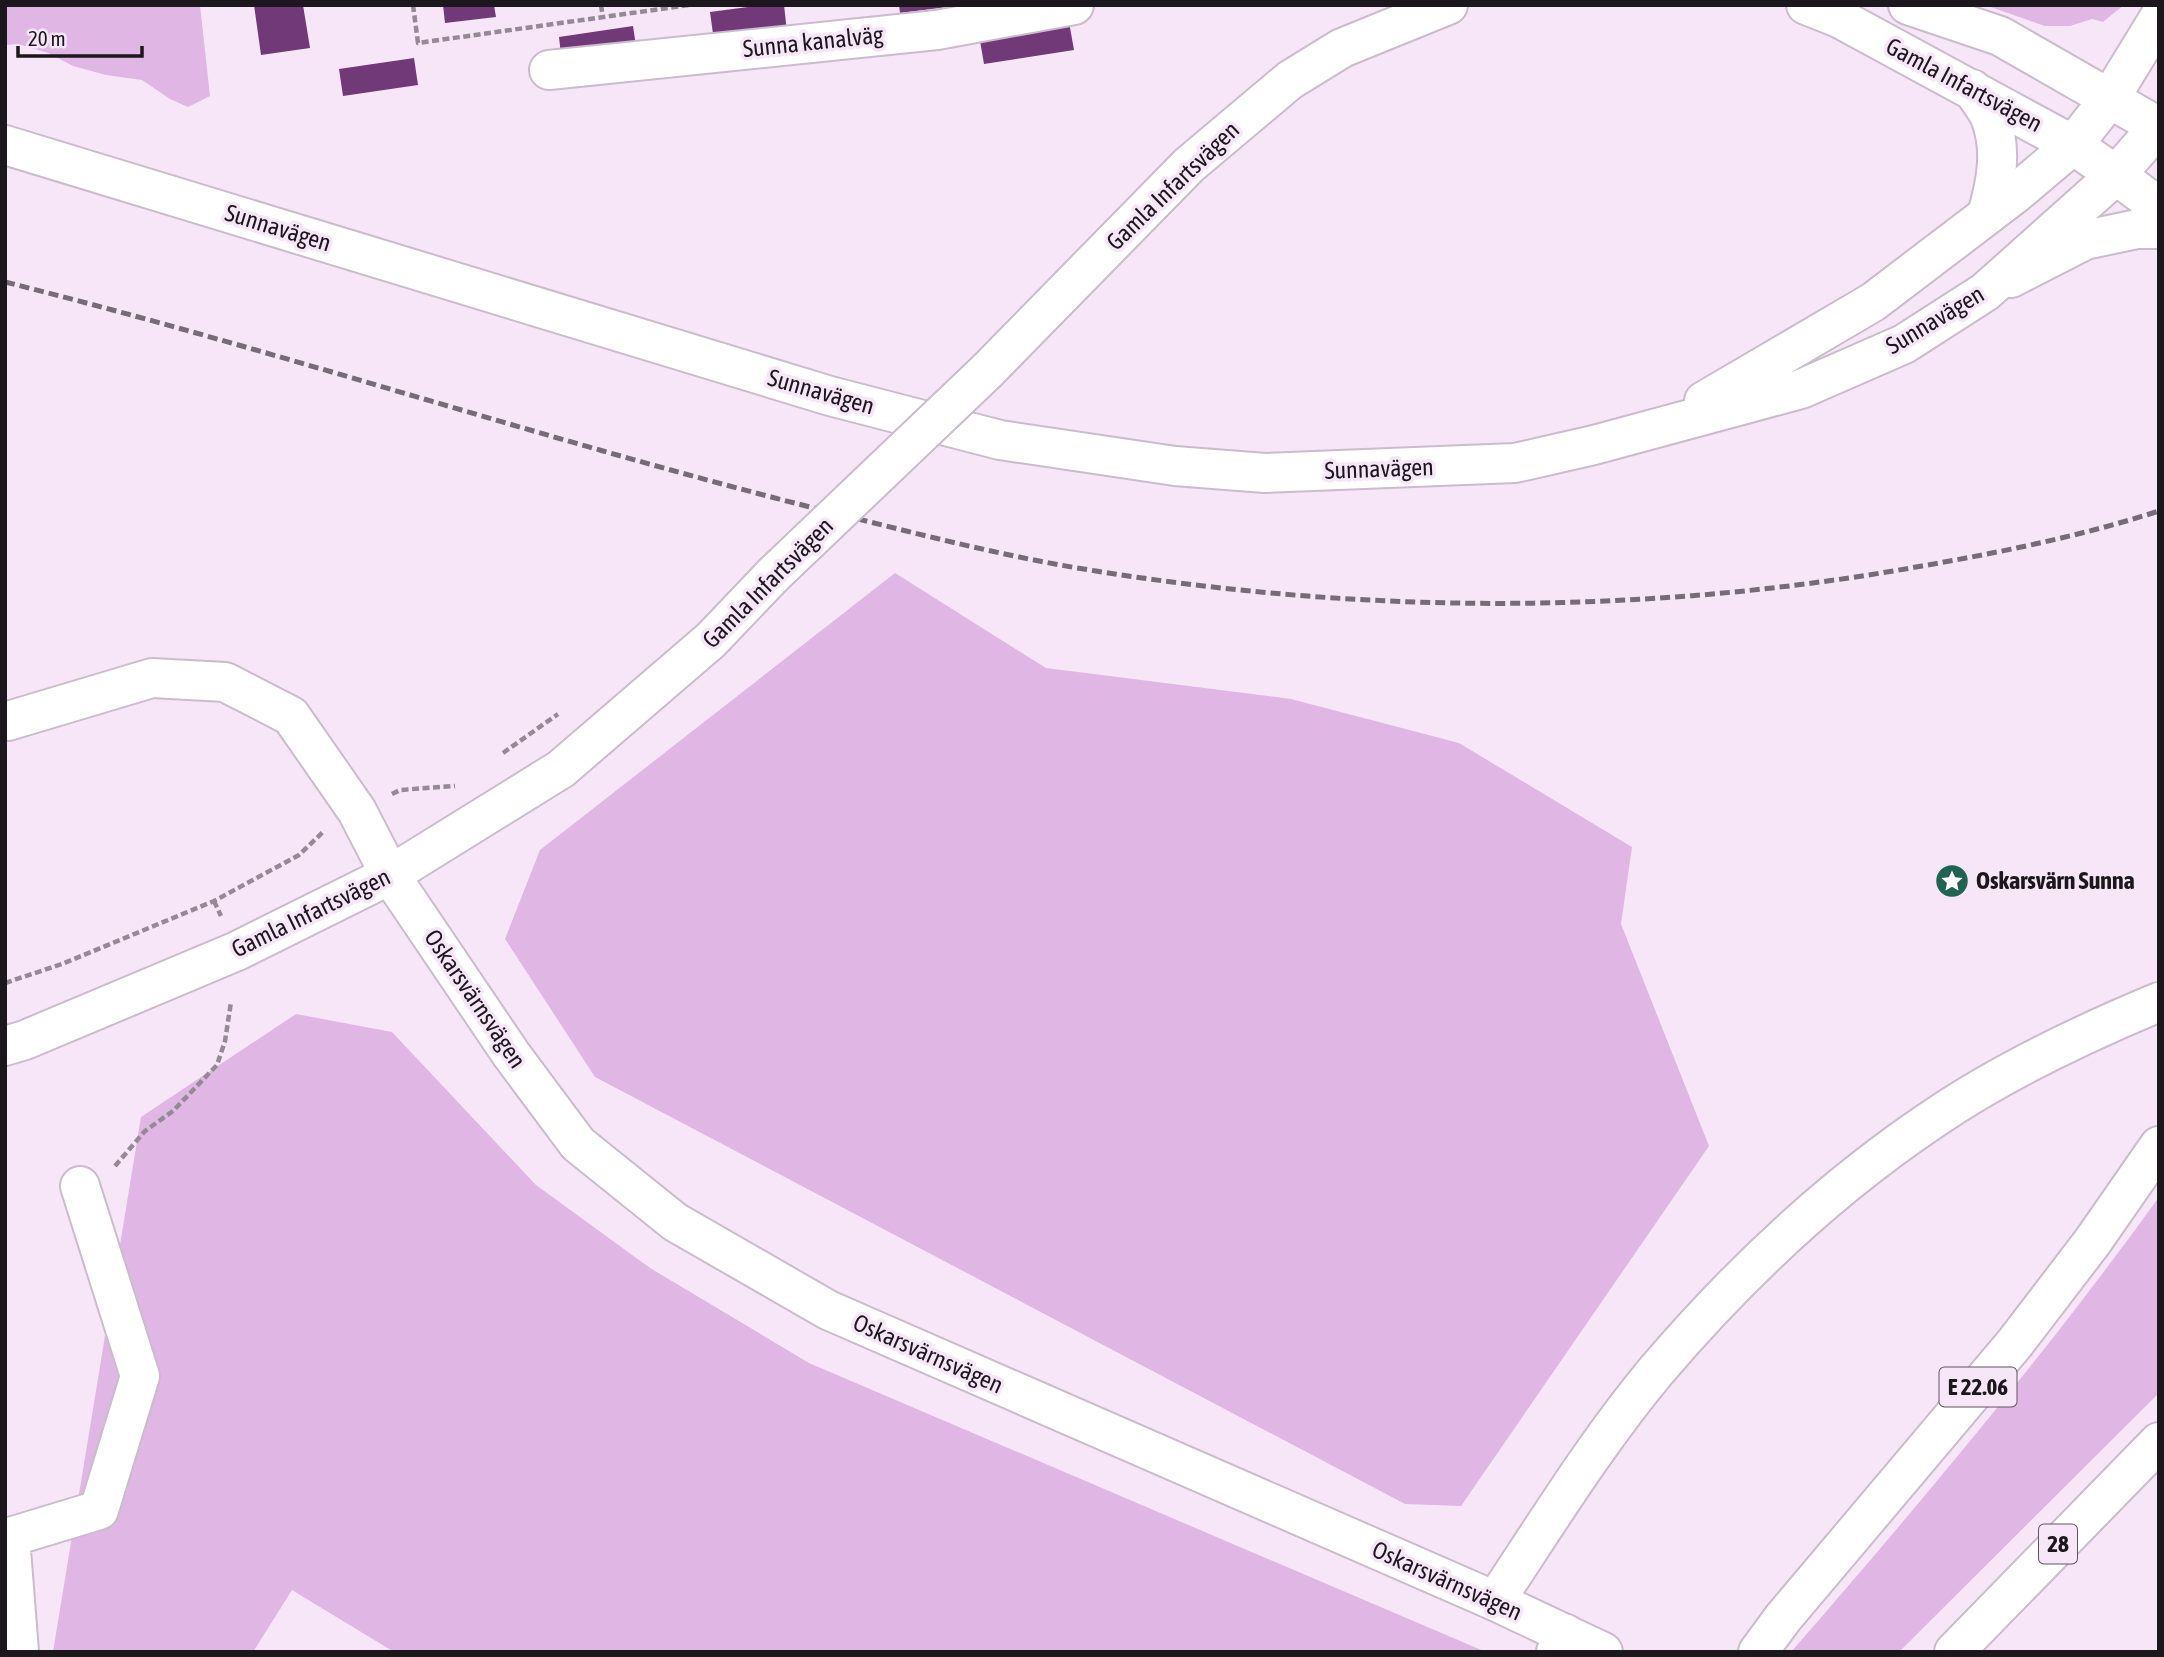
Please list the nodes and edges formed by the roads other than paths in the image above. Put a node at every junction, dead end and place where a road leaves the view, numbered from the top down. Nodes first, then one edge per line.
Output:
1 (1074, 5) edge
2 (1448, 5) edge
3 (1806, 5) edge
4 (1908, 5) edge
5 (2159, 19) edge
6 (549, 70) dead end
7 (1972, 89) junction
8 (2110, 98) junction
9 (2159, 127) edge
10 (5, 145) edge
11 (2073, 145) junction
12 (2116, 174) junction
13 (2159, 208) edge
14 (1987, 215) junction
15 (2159, 229) edge
16 (1984, 292) junction
17 (1660, 427) junction
18 (8, 721) dead end
19 (390, 875) junction
20 (2159, 1002) edge
21 (5, 1046) edge
22 (2159, 1146) edge
23 (85, 1202) road end
24 (2159, 1442) edge
25 (1495, 1601) junction
26 (1561, 1643) edge
27 (1956, 1650) edge
28 (19, 1652) edge
29 (1603, 1652) edge
30 (1758, 1652) edge

1 - 6 main road, Sunna kanalväg
2 - 19 main road, Gamla Infartsvägen, bridge
3 - 7 main road, Gamla Infartsvägen
4 - 8 main road, Gamla Infartsvägen
5 - 8 main road, Sunnavägen
7 - 11 main road, Gamla Infartsvägen
7 - 14 main road
8 - 9 main road, Gamla Infartsvägen
8 - 11 main road, Sunnavägen
9 - 12 main road, Sunnavägen
10 - 17 main road, Sunnavägen
11 - 12 main road, Gamla Infartsvägen
11 - 14 main road, Sunnavägen
12 - 13 main road, Gamla Infartsvägen
12 - 16 main road, Sunnavägen
14 - 17 main road, Sunnavägen
15 - 16 main road
16 - 17 main road, Sunnavägen
18 - 19 main road, Oskarsvärnsvägen
19 - 21 main road, Gamla Infartsvägen
19 - 25 main road, Oskarsvärnsvägen
20 - 25 main road
22 - 30 main road, E 22.06
23 - 28 main road
24 - 27 main road, 28
25 - 26 main road, Oskarsvärnsvägen
26 - 29 main road, Oskarsvärnsvägen

